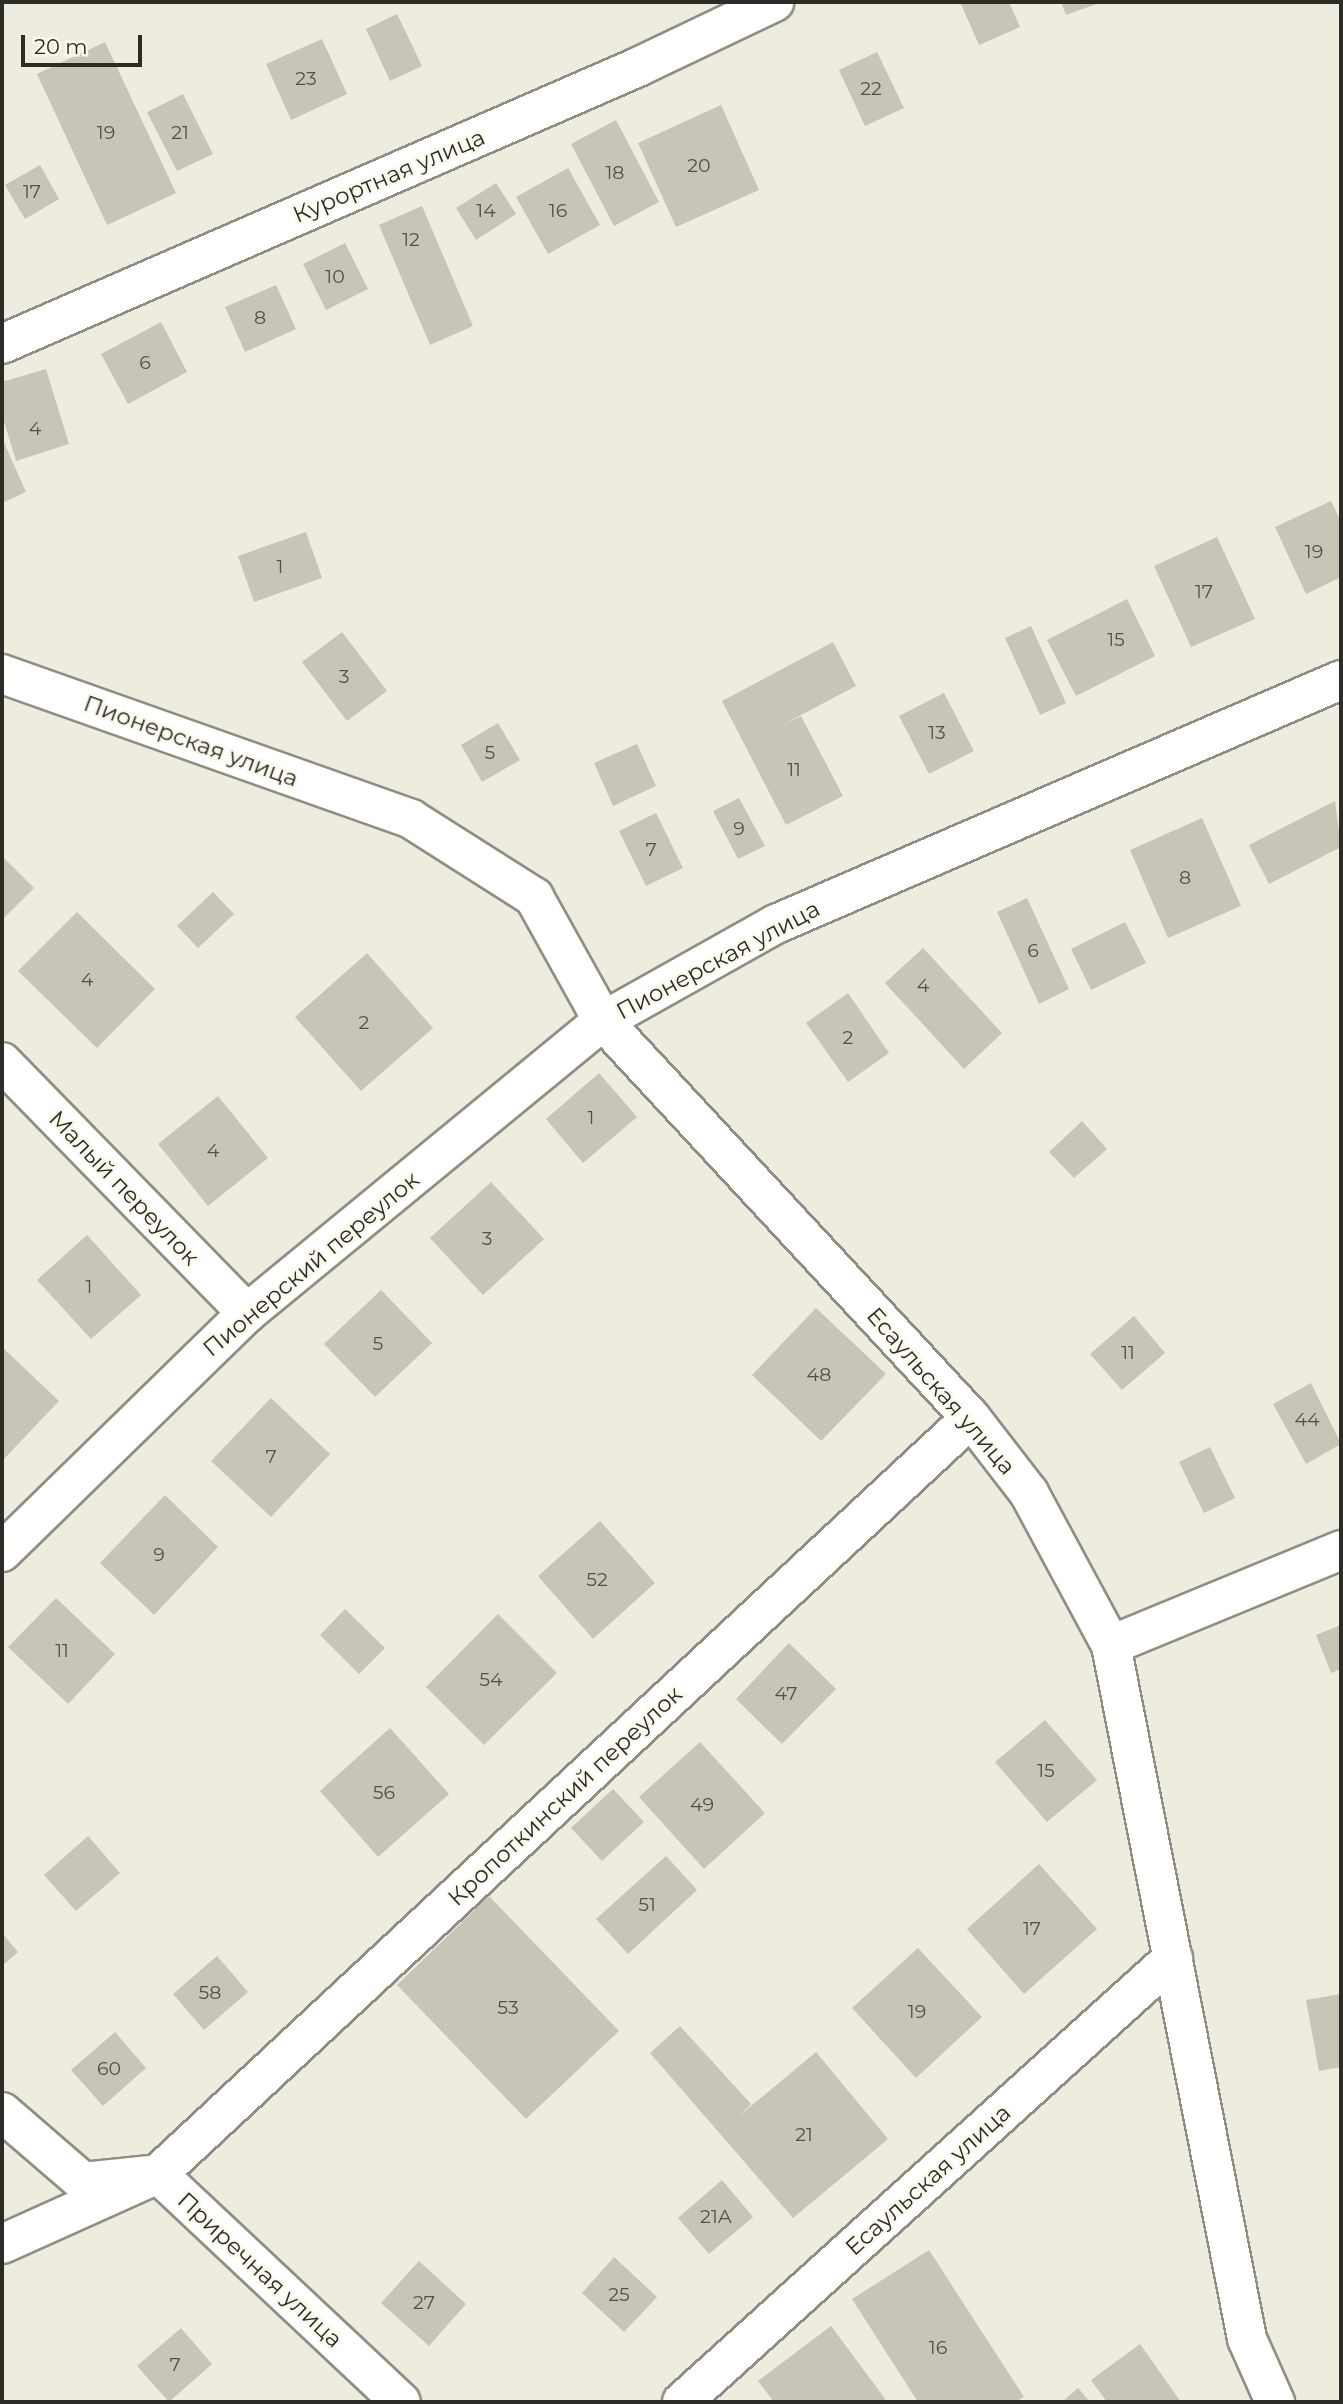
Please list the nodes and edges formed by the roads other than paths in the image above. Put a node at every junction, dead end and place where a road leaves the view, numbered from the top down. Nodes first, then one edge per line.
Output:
1 (774, 2) edge
2 (2, 344) edge
3 (2, 674) edge
4 (1341, 680) edge
5 (603, 1021) junction
6 (2, 1062) edge
7 (247, 1313) junction
8 (971, 1418) junction
9 (1341, 1550) edge
10 (2, 1552) edge
11 (1111, 1645) junction
12 (1173, 1958) junction
13 (2, 2112) edge
14 (158, 2174) junction
15 (2, 2244) edge
16 (401, 2402) edge
17 (682, 2402) edge
18 (1275, 2402) edge

1 - 2 street, Курортная улица
3 - 5 street, Пионерская улица
4 - 5 street, Пионерская улица
5 - 7 street, Пионерский переулок
5 - 8 street, Есаульская улица
6 - 7 street, Малый переулок
7 - 10 street, Пионерский переулок
8 - 11 street, Есаульская улица
8 - 14 street, Кропоткинский переулок
9 - 11 street
11 - 12 street, Есаульская улица
12 - 17 street, Есаульская улица
12 - 18 street, Есаульская улица
13 - 14 street
14 - 15 street, Приречная улица
14 - 16 street, Приречная улица

